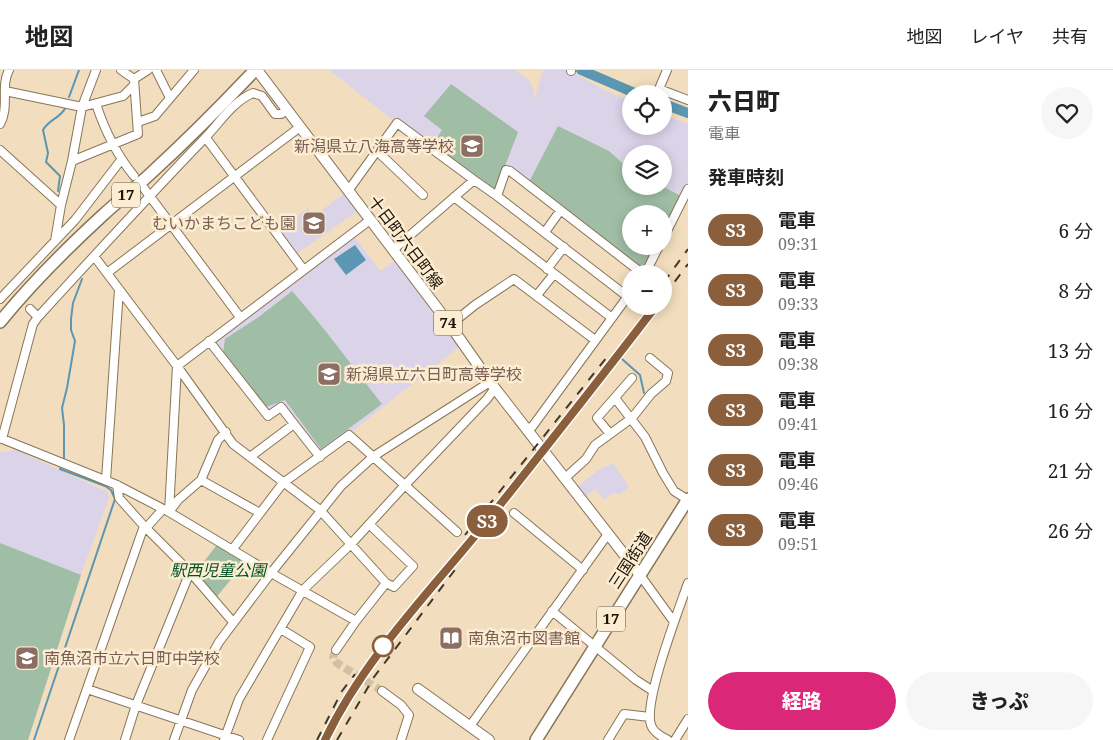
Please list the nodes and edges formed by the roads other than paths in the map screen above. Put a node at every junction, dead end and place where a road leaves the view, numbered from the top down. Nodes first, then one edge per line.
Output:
1 (9, 70) edge
2 (96, 70) edge
3 (121, 70) edge
4 (148, 70) edge
5 (156, 70) edge
6 (194, 70) edge
7 (256, 70) edge
8 (667, 70) edge
9 (2, 81) edge
10 (134, 82) junction
11 (5, 91) junction
12 (170, 98) junction
13 (688, 100) edge
14 (96, 104) junction
15 (82, 107) junction
16 (287, 110) junction
17 (138, 122) junction
18 (0, 124) edge
19 (300, 126) junction
20 (206, 138) junction
21 (112, 146) junction
22 (0, 150) edge
23 (377, 151) junction
24 (121, 160) junction
25 (72, 161) junction
26 (134, 176) dead end
27 (234, 176) junction
28 (474, 180) junction
29 (144, 188) dead end
30 (688, 189) edge
31 (348, 191) junction
32 (423, 195) dead end
33 (149, 196) junction
34 (497, 196) junction
35 (454, 197) junction
36 (61, 206) junction
37 (560, 210) junction
38 (370, 220) junction
39 (672, 221) edge
40 (171, 224) junction
41 (545, 232) junction
42 (56, 241) junction
43 (564, 247) junction
44 (393, 250) junction
45 (94, 256) junction
46 (632, 265) edge
47 (547, 268) junction
48 (303, 269) junction
49 (107, 272) junction
50 (554, 274) junction
51 (119, 289) junction
52 (622, 289) edge
53 (7, 290) junction
54 (537, 295) junction
55 (0, 298) edge
56 (17, 298) dead end
57 (622, 305) edge
58 (30, 309) dead end
59 (38, 317) junction
60 (240, 317) junction
61 (612, 318) junction
62 (0, 322) edge
63 (450, 325) junction
64 (595, 340) junction
65 (209, 341) junction
66 (650, 358) dead end
67 (177, 366) junction
68 (632, 378) dead end
69 (493, 385) junction
70 (615, 398) junction
71 (632, 418) junction
72 (294, 424) junction
73 (528, 428) junction
74 (226, 432) junction
75 (610, 434) junction
76 (1, 441) edge
77 (374, 456) junction
78 (250, 457) junction
79 (320, 457) junction
80 (565, 478) junction
81 (106, 480) junction
82 (202, 480) junction
83 (282, 483) junction
84 (117, 485) junction
85 (404, 485) junction
86 (688, 500) edge
87 (166, 510) junction
88 (320, 510) junction
89 (260, 513) junction
90 (514, 513) dead end
91 (369, 524) junction
92 (145, 527) junction
93 (457, 532) dead end
94 (608, 534) junction
95 (352, 544) junction
96 (232, 550) junction
97 (583, 570) junction
98 (190, 572) junction
99 (271, 573) junction
100 (640, 575) junction
101 (386, 583) junction
102 (687, 586) edge
103 (302, 590) junction
104 (552, 612) junction
105 (356, 620) junction
106 (233, 622) junction
107 (674, 622) junction
108 (281, 629) junction
109 (594, 646) junction
110 (336, 650) dead end
111 (87, 689) junction
112 (418, 689) dead end
113 (382, 691) tunnel mouth
114 (653, 691) junction
115 (136, 705) junction
116 (650, 717) junction
117 (688, 719) edge
118 (181, 720) junction
119 (470, 726) junction
120 (225, 738) edge
121 (69, 740) edge
122 (124, 740) edge
123 (174, 740) edge
124 (240, 740) edge
125 (268, 740) edge
126 (401, 740) edge
127 (489, 740) edge
128 (536, 740) edge
129 (608, 740) edge
130 (668, 740) edge
131 (675, 740) edge

1 - 9 street
2 - 15 street
3 - 10 street
4 - 10 street
5 - 12 street
6 - 12 street
7 - 16 main road, 十日町六日町線 / 74
7 - 62 highway, 17
8 - 13 street
9 - 11 street
10 - 14 street
10 - 17 street
11 - 15 street
11 - 18 street
12 - 17 street
14 - 15 street
14 - 21 street
15 - 25 street
16 - 19 main road, 十日町六日町線 / 74
16 - 20 street
17 - 21 street
19 - 27 street
19 - 31 main road, 十日町六日町線 / 74
20 - 27 street
20 - 33 street
21 - 24 street
21 - 25 street
22 - 36 street
23 - 28 street
23 - 31 street
23 - 32 street
24 - 26 street
24 - 42 street
25 - 36 street
27 - 40 street
27 - 48 street
28 - 34 street
28 - 35 street
29 - 33 street
30 - 39 street
31 - 38 main road, 十日町六日町線 / 74
33 - 40 street
33 - 45 street
34 - 37 street
34 - 41 street
35 - 44 street
35 - 47 street
36 - 42 street
37 - 41 street
37 - 46 street
38 - 44 main road, 十日町六日町線 / 74
38 - 48 street
40 - 49 street
40 - 60 street
41 - 43 street
42 - 53 street
43 - 47 street
43 - 52 street
44 - 63 main road, 十日町六日町線 / 74
45 - 49 street
45 - 59 street
47 - 50 street
48 - 60 street
49 - 51 street
50 - 54 street
50 - 61 street
51 - 67 street
51 - 81 street
53 - 55 street
53 - 56 street
54 - 63 street
54 - 64 street
57 - 61 street
58 - 59 street
59 - 76 street
60 - 65 street
61 - 64 street
63 - 69 main road, 十日町六日町線 / 74
64 - 73 street
65 - 67 street
65 - 72 street
66 - 71 street
67 - 74 street
67 - 87 street
68 - 70 street
69 - 73 main road, 十日町六日町線 / 74
69 - 77 street
69 - 85 street
70 - 71 street
70 - 75 street
71 - 75 street
71 - 86 street
72 - 78 street
72 - 79 street
73 - 80 main road, 十日町六日町線 / 74
74 - 78 street
74 - 82 street
75 - 80 street
76 - 81 street
77 - 79 street
77 - 85 street
77 - 88 street
78 - 83 street
79 - 83 street
80 - 94 main road, 十日町六日町線 / 74
81 - 84 street
82 - 87 street
82 - 89 street
83 - 88 street
83 - 89 street
84 - 87 street
84 - 92 street
85 - 91 street
85 - 93 street
86 - 100 highway, 三国街道 / 17
87 - 92 street
87 - 96 street
88 - 95 street
88 - 99 street
89 - 96 street
90 - 97 street
91 - 95 street
91 - 101 street
92 - 98 street
92 - 111 street
94 - 97 street
94 - 100 main road, 十日町六日町線 / 74
95 - 101 street
95 - 103 street
96 - 99 street
97 - 104 street
98 - 106 street
98 - 115 street
99 - 103 street
99 - 106 street
100 - 107 street
100 - 109 highway, 三国街道 / 17
101 - 105 street
102 - 107 street
103 - 105 street
103 - 108 street
104 - 109 street
104 - 119 street
105 - 110 street
106 - 118 street
107 - 114 street
108 - 120 street
108 - 125 street
109 - 114 street
109 - 128 highway, 三国街道 / 17
111 - 115 street
111 - 121 street
112 - 119 main road
113 - 126 street
114 - 116 street
115 - 118 street
115 - 122 street
116 - 129 street
116 - 130 street
117 - 131 street
118 - 120 street
118 - 123 street
119 - 127 main road
120 - 124 street

